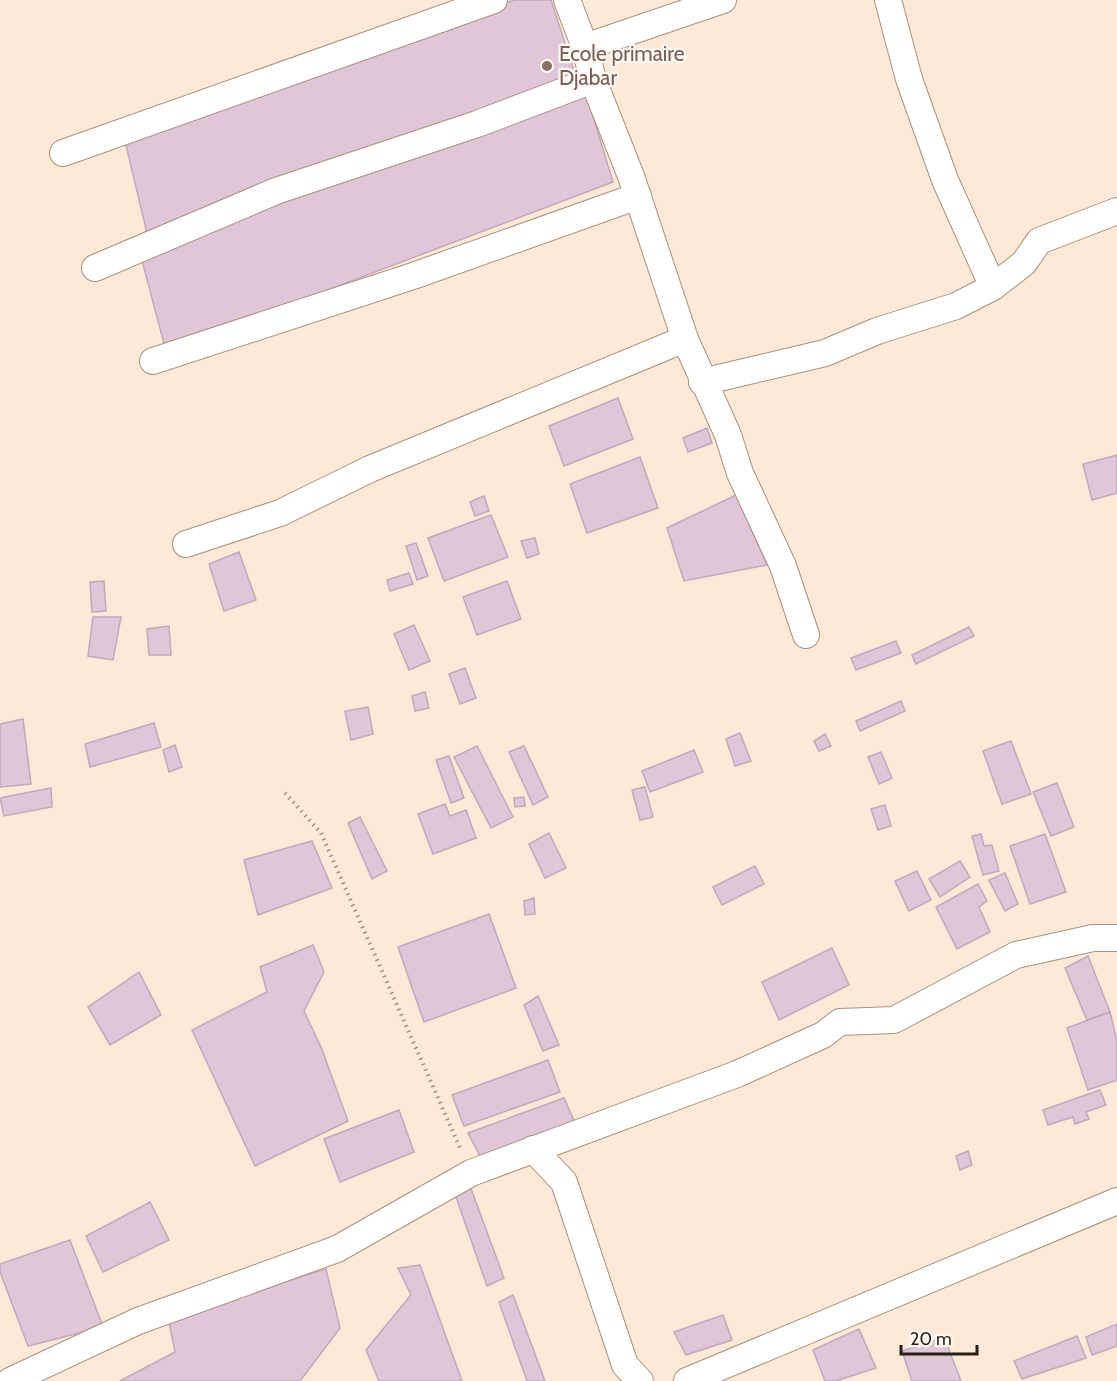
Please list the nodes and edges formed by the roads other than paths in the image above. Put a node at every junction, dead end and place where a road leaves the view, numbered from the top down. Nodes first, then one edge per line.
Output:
1 (495, 0) edge
2 (567, 0) edge
3 (723, 0) edge
4 (888, 0) edge
5 (585, 47) junction
6 (593, 80) junction
7 (63, 153) dead end
8 (638, 196) junction
9 (1117, 210) edge
10 (95, 267) dead end
11 (993, 287) junction
12 (685, 339) junction
13 (153, 361) dead end
14 (702, 382) junction
15 (186, 544) dead end
16 (806, 634) dead end
17 (1117, 938) edge
18 (533, 1149) junction
19 (1117, 1201) edge
20 (10, 1381) edge
21 (640, 1381) edge
22 (687, 1381) edge

1 - 7 street
2 - 5 street
3 - 5 street
4 - 11 street
5 - 6 street
6 - 8 street
6 - 10 street
8 - 12 street
8 - 13 street
9 - 11 street
11 - 14 street
12 - 14 street
12 - 15 street
14 - 16 street
17 - 18 street
18 - 20 street
18 - 21 street
19 - 22 street

